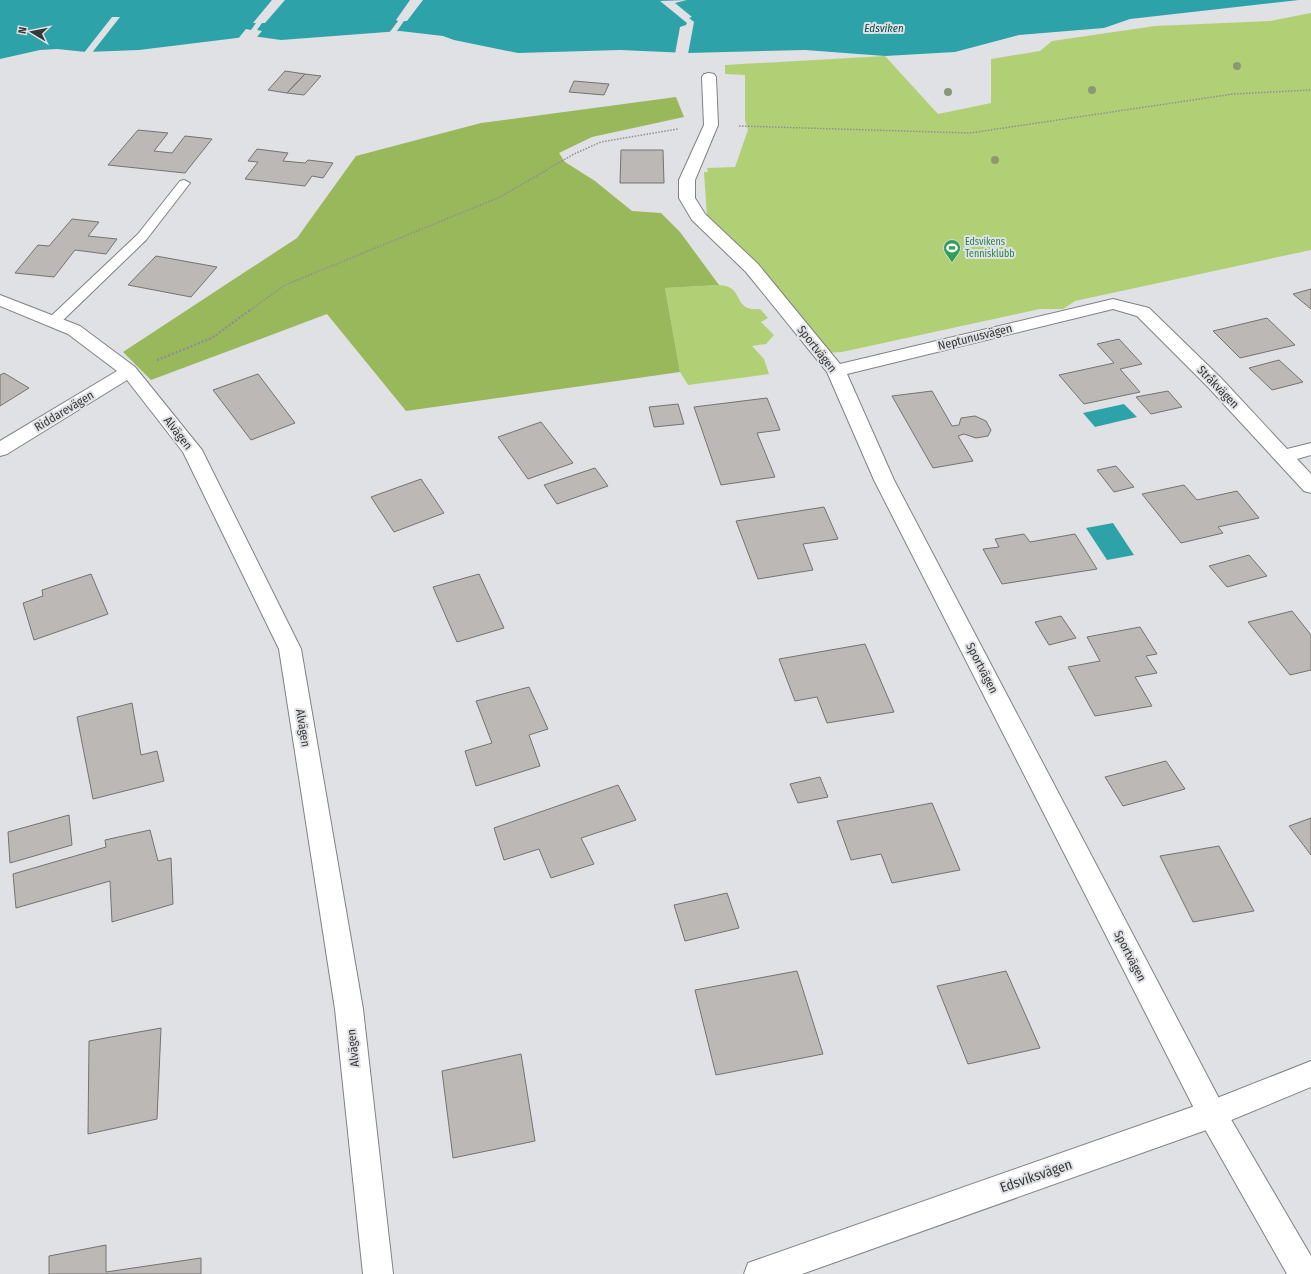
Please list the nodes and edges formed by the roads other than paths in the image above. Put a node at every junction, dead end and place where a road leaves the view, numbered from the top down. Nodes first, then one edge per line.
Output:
1 (709, 77) dead end
2 (184, 183) dead end
3 (0, 300) edge
4 (1113, 304) joint
5 (54, 322) junction
6 (129, 371) junction
7 (836, 371) junction
8 (1311, 449) edge
9 (0, 450) edge
10 (1283, 456) junction
11 (1311, 486) edge
12 (1311, 1074) edge
13 (1212, 1114) junction
14 (378, 1274) edge
15 (759, 1274) edge
16 (1304, 1274) edge

1 - 7 street, Sportvägen
2 - 5 lane
3 - 5 street, Alvägen
4 - 7 street, Neptunusvägen
4 - 10 street, Stråkvägen
5 - 6 street, Alvägen
6 - 9 street, Riddarevägen
6 - 14 street, Alvägen
7 - 13 street, Sportvägen
8 - 10 street
10 - 11 street, Stråkvägen
12 - 13 street, Edsviksvägen
13 - 15 street, Edsviksvägen
13 - 16 street, Sportvägen

